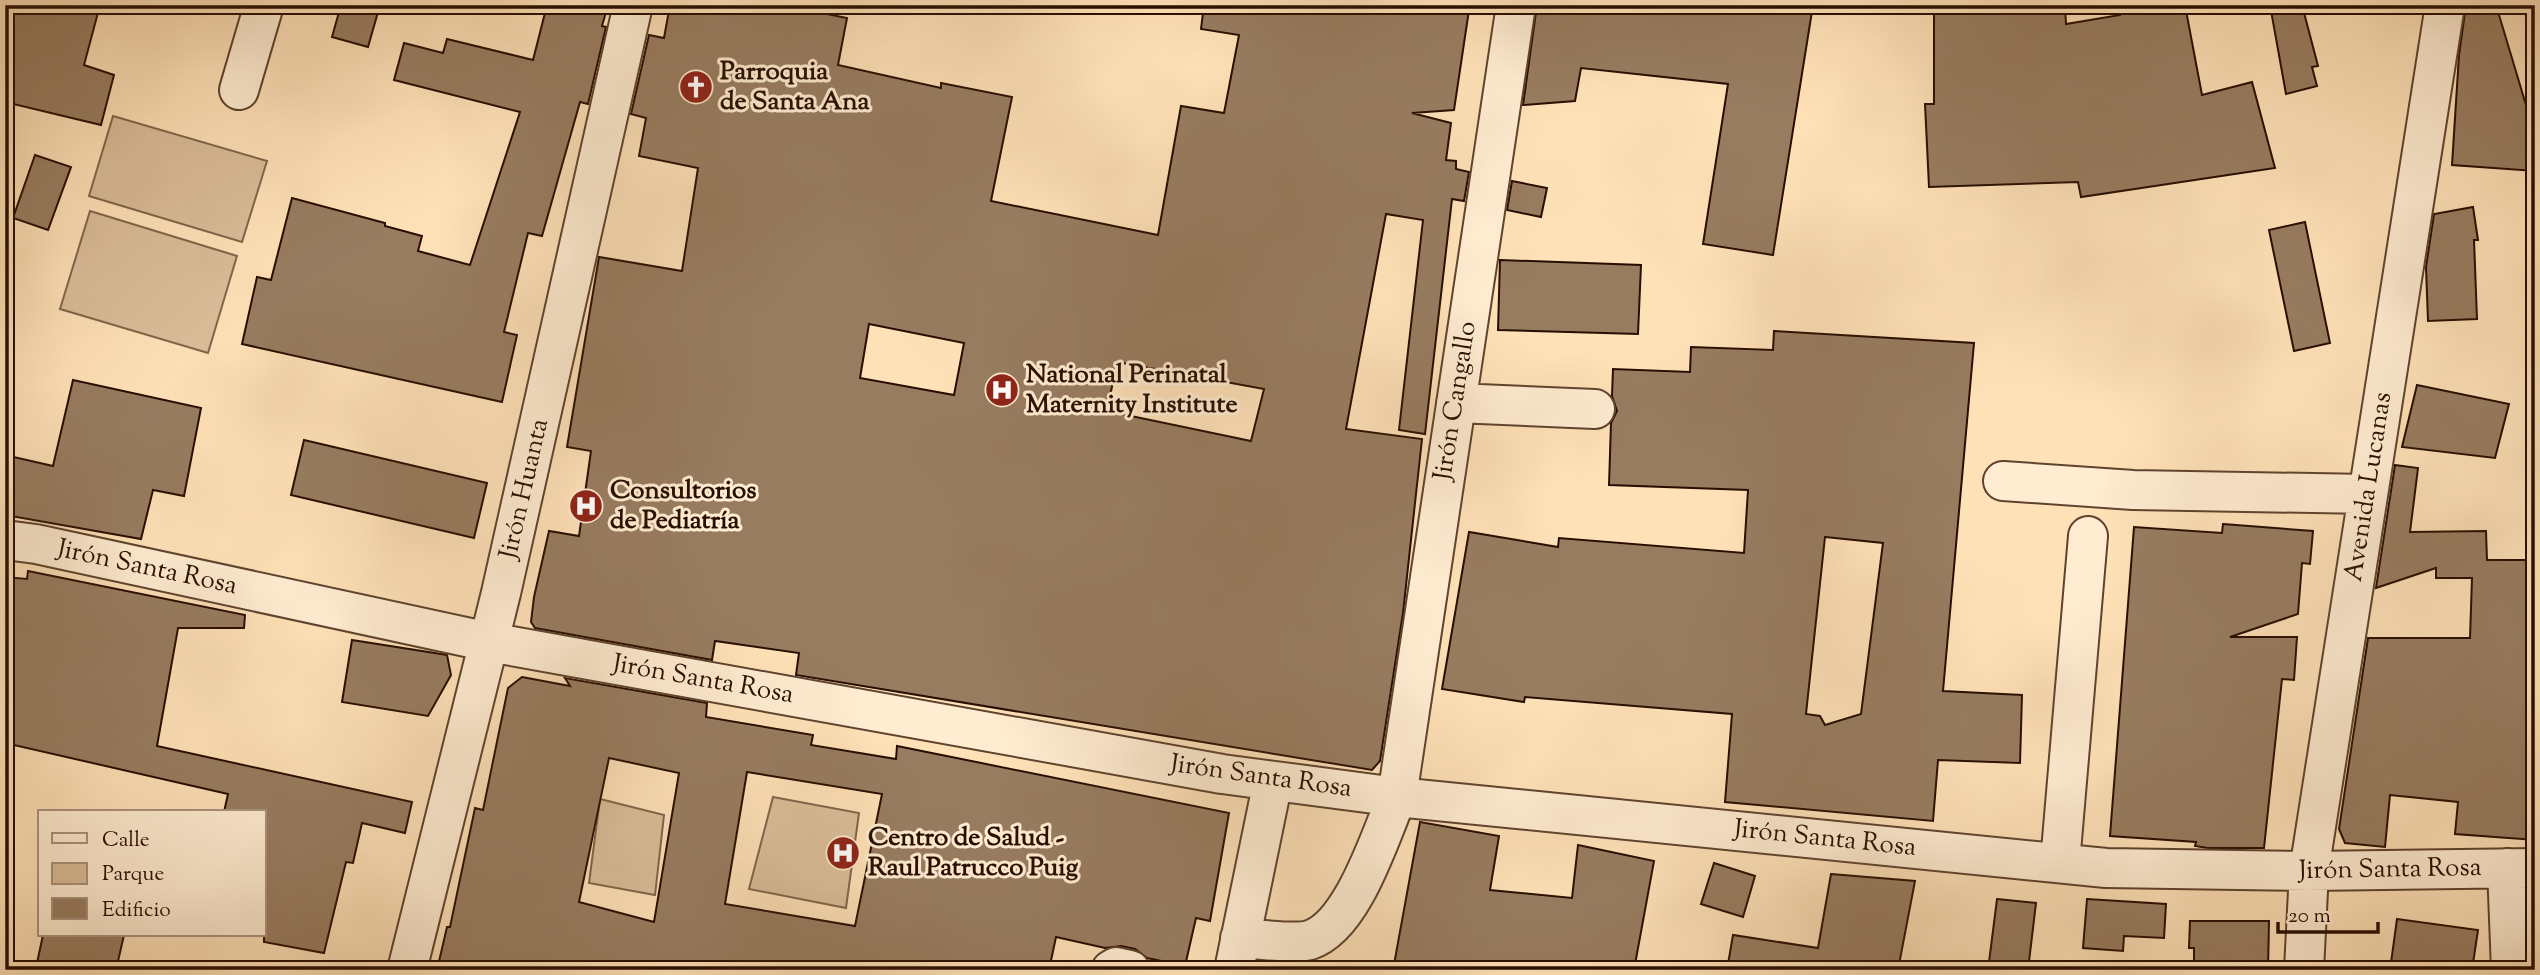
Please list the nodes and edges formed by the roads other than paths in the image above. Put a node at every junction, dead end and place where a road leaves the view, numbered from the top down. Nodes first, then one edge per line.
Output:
1 (264, 5) edge
2 (633, 5) edge
3 (1516, 5) edge
4 (2445, 5) edge
5 (239, 90) dead end
6 (1456, 403) junction
7 (1595, 409) dead end
8 (2003, 481) dead end
9 (2368, 494) junction
10 (2088, 536) dead end
11 (5, 540) edge
12 (489, 642) junction
13 (1273, 781) junction
14 (1397, 797) junction
15 (2060, 863) junction
16 (2521, 868) edge
17 (2309, 871) junction
18 (1237, 954) edge
19 (408, 970) edge
20 (1111, 970) edge
21 (1130, 970) edge
22 (2304, 970) edge
23 (2511, 970) edge

1 - 5 street
2 - 12 street, Jirón Huanta
3 - 6 street, Jirón Cangallo
4 - 9 street, Avenida Lucanas
6 - 7 street
6 - 14 street, Jirón Cangallo
8 - 9 street
9 - 17 street, Avenida Lucanas
10 - 15 street
11 - 12 street, Jirón Santa Rosa
12 - 13 street, Jirón Santa Rosa
12 - 19 street, Jirón Huanta
13 - 14 street, Jirón Santa Rosa
13 - 18 street
14 - 15 street, Jirón Santa Rosa
14 - 18 street, Jirón Cangallo
15 - 17 street, Jirón Santa Rosa
16 - 17 street, Jirón Santa Rosa
16 - 23 street
17 - 22 street, Avenida Lucanas
20 - 21 street

